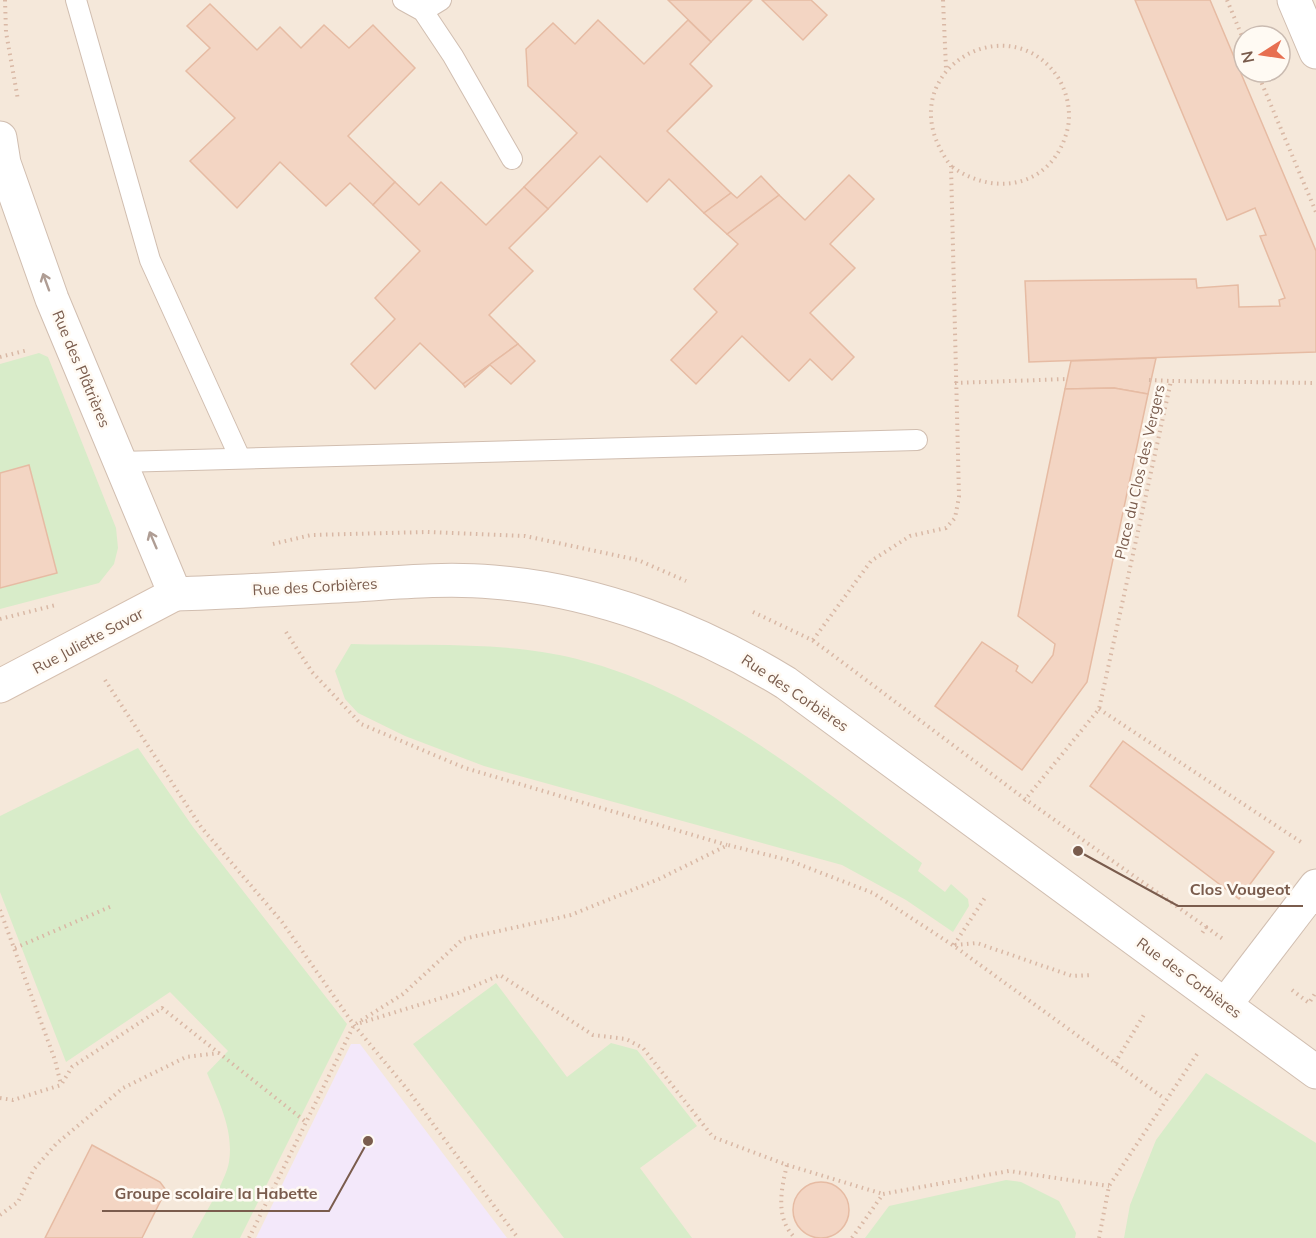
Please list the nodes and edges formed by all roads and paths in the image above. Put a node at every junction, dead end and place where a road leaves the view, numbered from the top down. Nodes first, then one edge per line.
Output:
1 (76, 0) edge
2 (403, 0) edge
3 (441, 0) edge
4 (943, 0) edge
5 (1227, 0) edge
6 (1294, 0) edge
7 (423, 11) junction
8 (1237, 24) edge
9 (1316, 52) edge
10 (946, 69) junction
11 (1262, 84) edge
12 (0, 138) edge
13 (512, 159) dead end
14 (1316, 212) edge
15 (38, 347) dead end
16 (0, 357) edge
17 (1067, 379) dead end
18 (1149, 381) dead end
19 (1171, 381) junction
20 (955, 383) dead end
21 (1316, 383) edge
22 (917, 440) dead end
23 (240, 458) junction
24 (120, 462) junction
25 (175, 594) junction
26 (63, 603) dead end
27 (0, 619) edge
28 (285, 631) dead end
29 (826, 650) dead end
30 (103, 677) dead end
31 (0, 686) edge
32 (1100, 709) junction
33 (1025, 799) junction
34 (995, 836) junction
35 (728, 845) junction
36 (1311, 849) dead end
37 (1316, 886) edge
38 (986, 896) dead end
39 (112, 906) dead end
40 (0, 910) edge
41 (1196, 943) dead end
42 (954, 946) junction
43 (15, 948) junction
44 (1093, 975) dead end
45 (1290, 988) dead end
46 (1316, 992) edge
47 (1225, 1005) junction
48 (1145, 1013) dead end
49 (354, 1025) junction
50 (219, 1053) junction
51 (1197, 1054) dead end
52 (1114, 1063) junction
53 (1316, 1072) edge
54 (61, 1085) junction
55 (0, 1098) edge
56 (1165, 1099) junction
57 (306, 1122) junction
58 (786, 1165) junction
59 (1108, 1186) junction
60 (883, 1194) junction
61 (0, 1215) edge
62 (249, 1238) edge
63 (518, 1238) edge
64 (795, 1238) edge
65 (852, 1238) edge
66 (1100, 1238) edge

1 - 23 lane
2 - 7 lane
3 - 7 lane
4 - 10 path
5 - 8 path
6 - 9 street
7 - 13 lane
10 - 10 path
11 - 14 path
24 -> 12 street, Rue des Plâtrières
15 - 16 path
17 - 20 path
18 - 19 path
19 - 21 path, Place du Clos des Vergers
19 - 32 path, Place du Clos des Vergers
22 - 23 lane
23 - 24 lane
25 -> 24 street, Rue des Plâtrières
25 - 31 street, Rue Juliette Savar
25 - 34 street, Rue des Corbières
26 - 27 path
28 - 35 path
29 - 33 path
30 - 49 path
32 - 33 path, Place du Clos des Vergers
32 - 36 path
33 - 34 path, Place du Clos des Vergers
33 - 41 path
34 - 47 street, Rue des Corbières
35 - 42 path
35 - 49 path
37 - 47 street
38 - 42 path
39 - 43 path
40 - 43 path
42 - 44 path
42 - 52 path
43 - 54 path
45 - 46 path
47 - 53 street, Rue des Corbières
48 - 52 path
49 - 57 path
49 - 58 path
49 - 63 path
50 - 54 path
50 - 57 path
50 - 61 path
51 - 56 path
52 - 56 path
54 - 55 path
56 - 59 path
57 - 62 path
58 - 60 path
58 - 64 path
59 - 60 path
59 - 66 path
60 - 65 path

